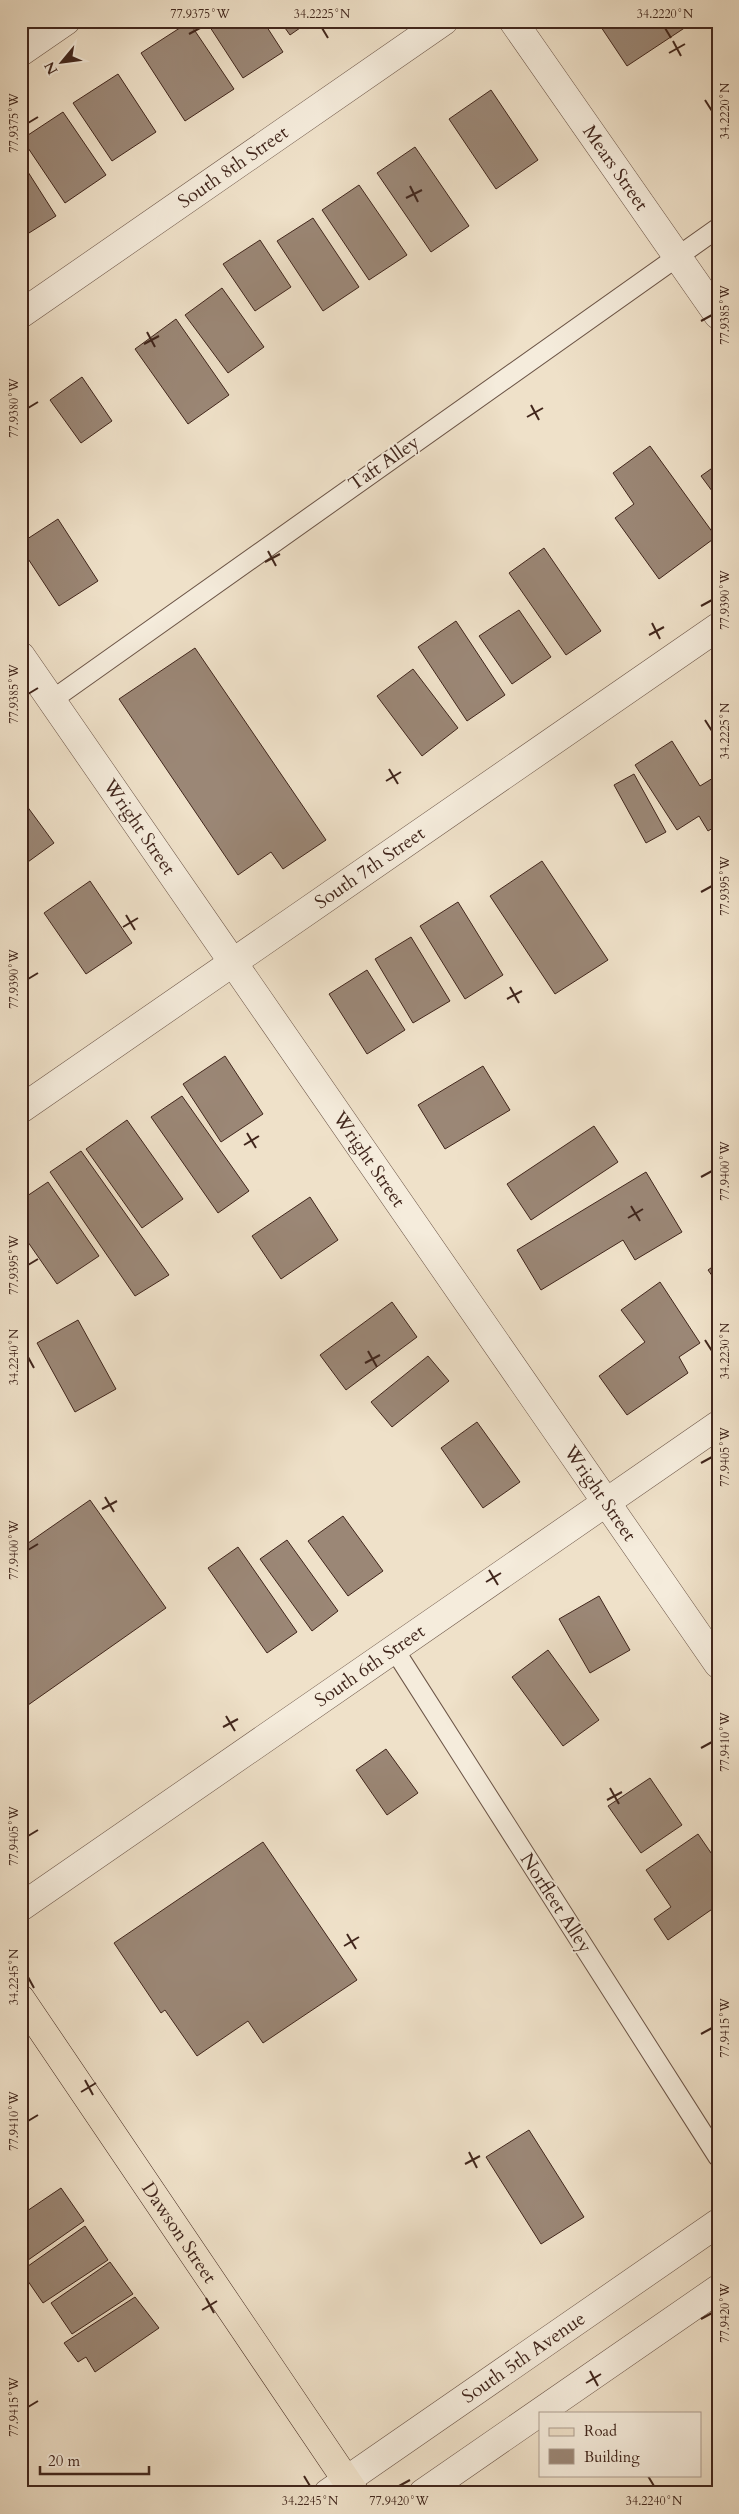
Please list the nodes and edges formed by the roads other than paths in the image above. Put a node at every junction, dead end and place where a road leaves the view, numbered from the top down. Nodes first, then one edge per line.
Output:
1 (66, 21) edge
2 (444, 21) edge
3 (513, 21) edge
4 (21, 52) edge
5 (718, 228) edge
6 (676, 256) junction
7 (21, 314) edge
8 (718, 315) edge
9 (718, 627) edge
10 (21, 656) edge
11 (52, 700) junction
12 (234, 962) junction
13 (21, 1109) edge
14 (718, 1425) edge
15 (607, 1502) junction
16 (394, 1649) junction
17 (718, 1664) edge
18 (21, 1907) edge
19 (21, 1999) edge
20 (718, 2157) edge
21 (718, 2223) edge
22 (718, 2289) edge
23 (540, 2412) edge
24 (539, 2413) edge
25 (343, 2489) edge
26 (423, 2493) edge

1 - 4 street
2 - 7 street, South 8th Street
3 - 6 street, Mears Street
5 - 6 lane, Taft Alley
6 - 8 street, Mears Street
6 - 11 lane, Taft Alley
9 - 12 street, South 7th Street
10 - 11 street, Wright Street
11 - 12 street, Wright Street
12 - 13 street, South 7th Street
12 - 15 street, Wright Street
14 - 15 street, South 6th Street
15 - 16 street, South 6th Street
15 - 17 street, Wright Street
16 - 18 street, South 6th Street
16 - 20 lane, Norfleet Alley
19 - 25 main road, Dawson Street
21 - 25 street, South 5th Avenue
22 - 23 street
24 - 26 street

